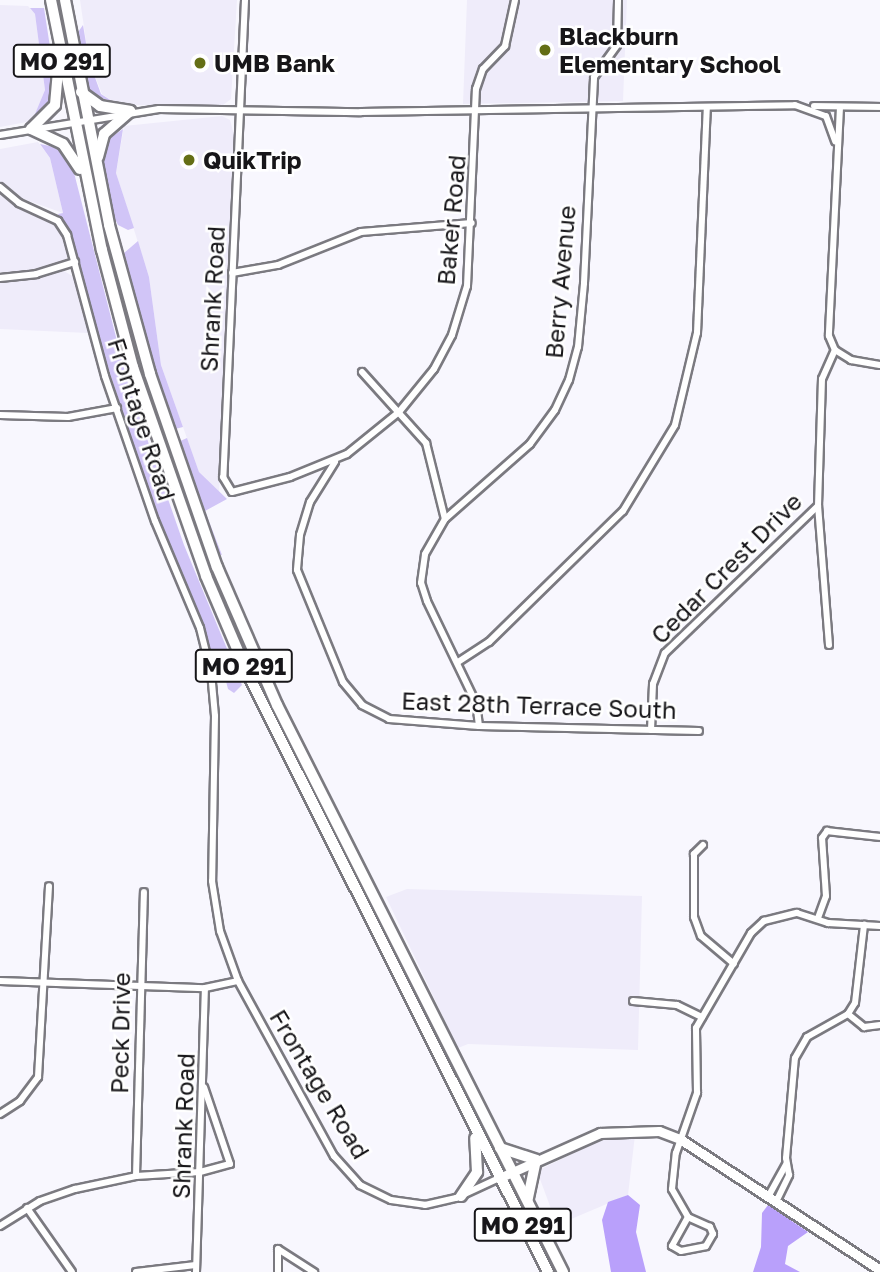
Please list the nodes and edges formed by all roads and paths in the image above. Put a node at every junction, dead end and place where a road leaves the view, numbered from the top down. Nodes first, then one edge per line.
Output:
1 (51, 0) edge
2 (65, 0) edge
3 (245, 0) edge
4 (515, 0) edge
5 (618, 0) edge
6 (57, 32) junction
7 (81, 92) junction
8 (808, 106) junction
9 (707, 107) junction
10 (840, 107) junction
11 (880, 107) edge
12 (590, 109) junction
13 (240, 110) junction
14 (130, 111) junction
15 (477, 111) junction
16 (86, 119) junction
17 (74, 122) junction
18 (31, 130) junction
19 (0, 135) edge
20 (835, 141) junction
21 (99, 178) junction
22 (87, 182) junction
23 (0, 187) edge
24 (472, 223) junction
25 (75, 262) junction
26 (232, 273) junction
27 (0, 278) edge
28 (835, 350) junction
29 (880, 365) edge
30 (362, 372) dead end
31 (117, 408) junction
32 (400, 412) junction
33 (0, 415) edge
34 (336, 460) junction
35 (227, 489) joint
36 (818, 506) junction
37 (445, 519) junction
38 (830, 645) dead end
39 (458, 662) junction
40 (480, 726) junction
41 (651, 730) junction
42 (699, 731) dead end
43 (880, 837) edge
44 (703, 845) dead end
45 (49, 886) dead end
46 (144, 892) dead end
47 (818, 918) junction
48 (864, 925) junction
49 (880, 926) edge
50 (734, 964) junction
51 (0, 981) edge
52 (237, 981) junction
53 (43, 982) junction
54 (140, 986) junction
55 (205, 988) junction
56 (633, 1000) dead end
57 (848, 1014) junction
58 (702, 1017) junction
59 (880, 1026) edge
60 (204, 1087) junction
61 (0, 1114) edge
62 (469, 1117) junction
63 (680, 1139) junction
64 (499, 1147) junction
65 (536, 1160) junction
66 (200, 1172) junction
67 (512, 1173) junction
68 (136, 1176) junction
69 (499, 1178) junction
70 (461, 1196) junction
71 (772, 1200) junction
72 (27, 1208) junction
73 (533, 1214) junction
74 (688, 1217) junction
75 (0, 1226) edge
76 (196, 1269) edge
77 (880, 1270) edge
78 (72, 1272) edge
79 (136, 1272) edge
80 (278, 1272) edge
81 (314, 1272) edge
82 (548, 1272) edge
83 (563, 1272) edge

1 - 6 highway, MO 291
2 - 7 highway, MO 291
3 - 13 street, Shrank Road
4 - 15 street, Baker Road
5 - 12 street, Berry Avenue
6 - 17 highway, MO 291
6 - 18 highway
7 - 14 highway
7 - 16 highway, MO 291
8 - 9 street
8 - 10 street
8 - 20 street
9 - 12 street
9 - 39 street
10 - 11 street
10 - 20 street
12 - 15 street
12 - 37 street, Berry Avenue
13 - 14 street
13 - 15 street
13 - 26 street, Shrank Road
14 - 16 street
14 - 21 highway
15 - 24 street, Baker Road
16 - 17 street
16 - 21 highway, MO 291
17 - 18 street
17 - 22 highway, MO 291
18 - 19 street
18 - 22 highway
20 - 28 street
21 - 64 highway, MO 291
22 - 62 highway, MO 291
23 - 25 street, Frontage Road
24 - 26 street
24 - 32 street, Baker Road
25 - 27 street
25 - 31 street, Frontage Road
26 - 35 street, Shrank Road
28 - 29 street
28 - 36 street, Cedar Crest Drive
30 - 32 street
31 - 33 street
31 - 52 street, Frontage Road
32 - 34 street, Baker Road
32 - 37 street
34 - 35 street, Baker Road
34 - 40 street, East 28th Terrace South
36 - 38 street
36 - 41 street, Cedar Crest Drive
37 - 39 street, Berry Avenue
39 - 40 street, Berry Avenue
40 - 41 street, East 28th Terrace South
41 - 42 street, East 28th Terrace South
43 - 47 street
44 - 50 street
45 - 53 street
46 - 54 street, Peck Drive
47 - 48 street
47 - 50 street
48 - 49 street
48 - 57 street
50 - 58 street
51 - 53 street
52 - 55 street
52 - 70 street, Frontage Road
53 - 54 street
53 - 61 street
54 - 55 street
54 - 68 street, Peck Drive
55 - 60 street, Shrank Road
56 - 58 street
57 - 59 street
57 - 71 street
58 - 63 street
60 - 66 street, Shrank Road
60 - 66 street
62 - 69 highway, MO 291
62 - 70 highway
63 - 65 main road
63 - 71 main road
63 - 74 street
64 - 65 highway
64 - 67 highway, MO 291
65 - 67 main road
65 - 73 highway
66 - 68 street
66 - 76 street, Shrank Road
67 - 69 main road
67 - 73 highway, MO 291
68 - 72 street
69 - 70 street, Frontage Road
69 - 82 highway, MO 291
71 - 77 main road
72 - 75 street
72 - 78 street
73 - 83 highway, MO 291
74 - 74 street
76 - 79 street
80 - 81 street

